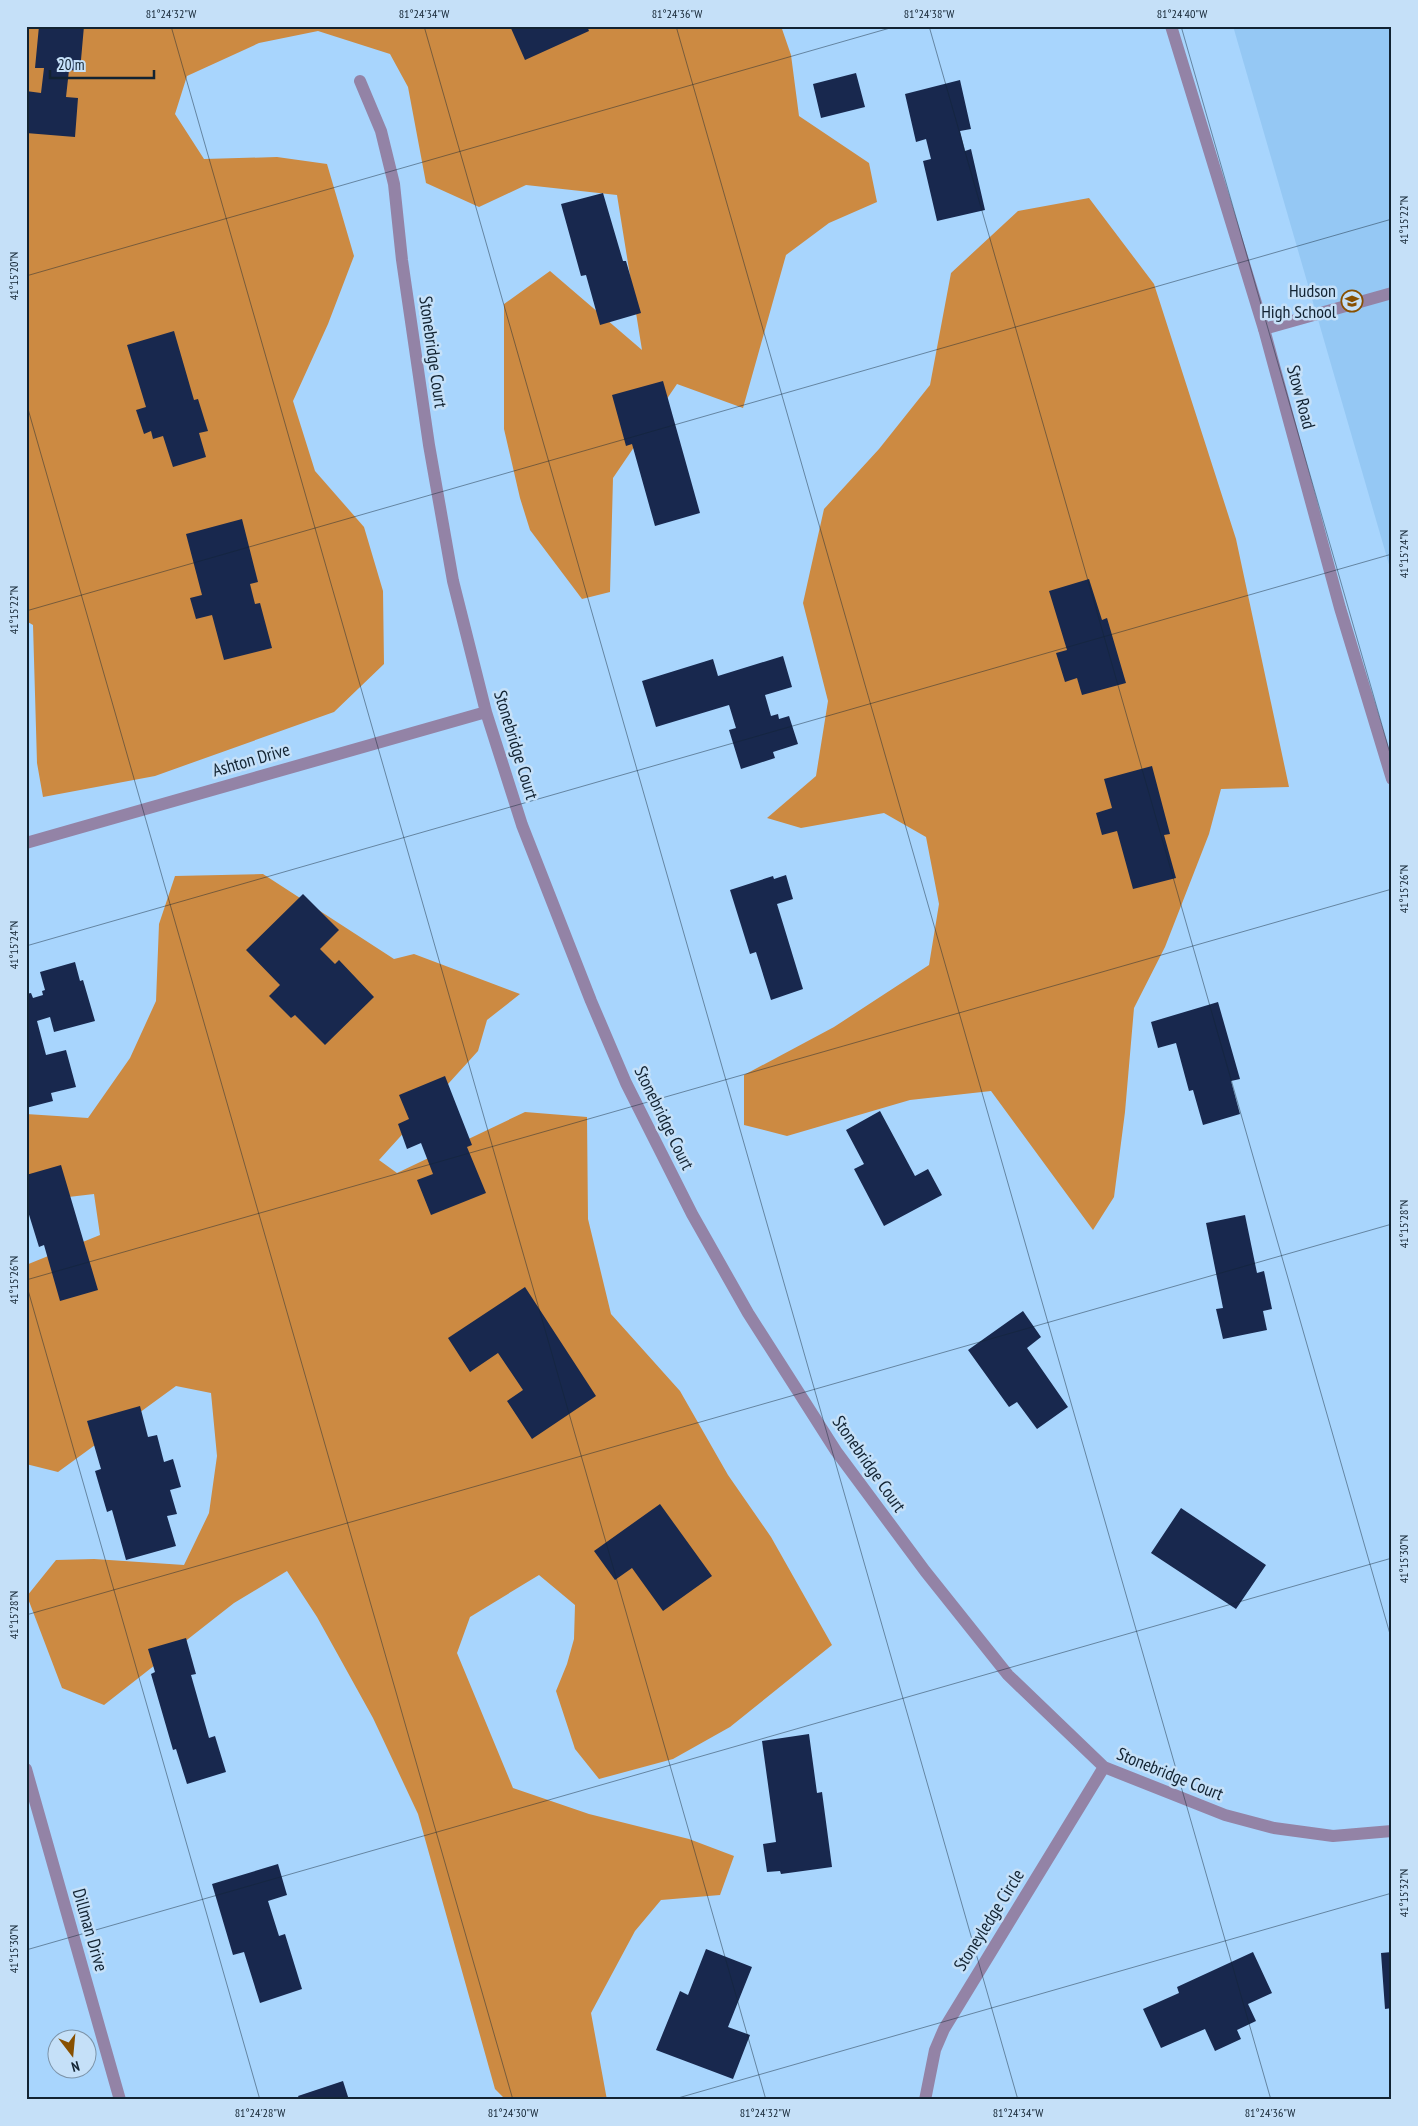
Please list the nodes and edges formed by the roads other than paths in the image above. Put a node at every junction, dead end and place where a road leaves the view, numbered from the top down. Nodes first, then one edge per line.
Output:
1 (1170, 26) edge
2 (360, 81) dead end
3 (1392, 293) edge
4 (1264, 329) junction
5 (486, 712) junction
6 (1392, 779) edge
7 (26, 843) edge
8 (1104, 1766) junction
9 (26, 1769) edge
10 (1392, 1831) edge
11 (120, 2100) edge
12 (925, 2100) edge

1 - 4 street, Stow Road
2 - 5 street, Stonebridge Court
3 - 4 street
4 - 6 street, Stow Road
5 - 7 street, Ashton Drive
5 - 8 street, Stonebridge Court
8 - 10 street, Stonebridge Court
8 - 12 street, Stoneyledge Circle
9 - 11 street, Dillman Drive

